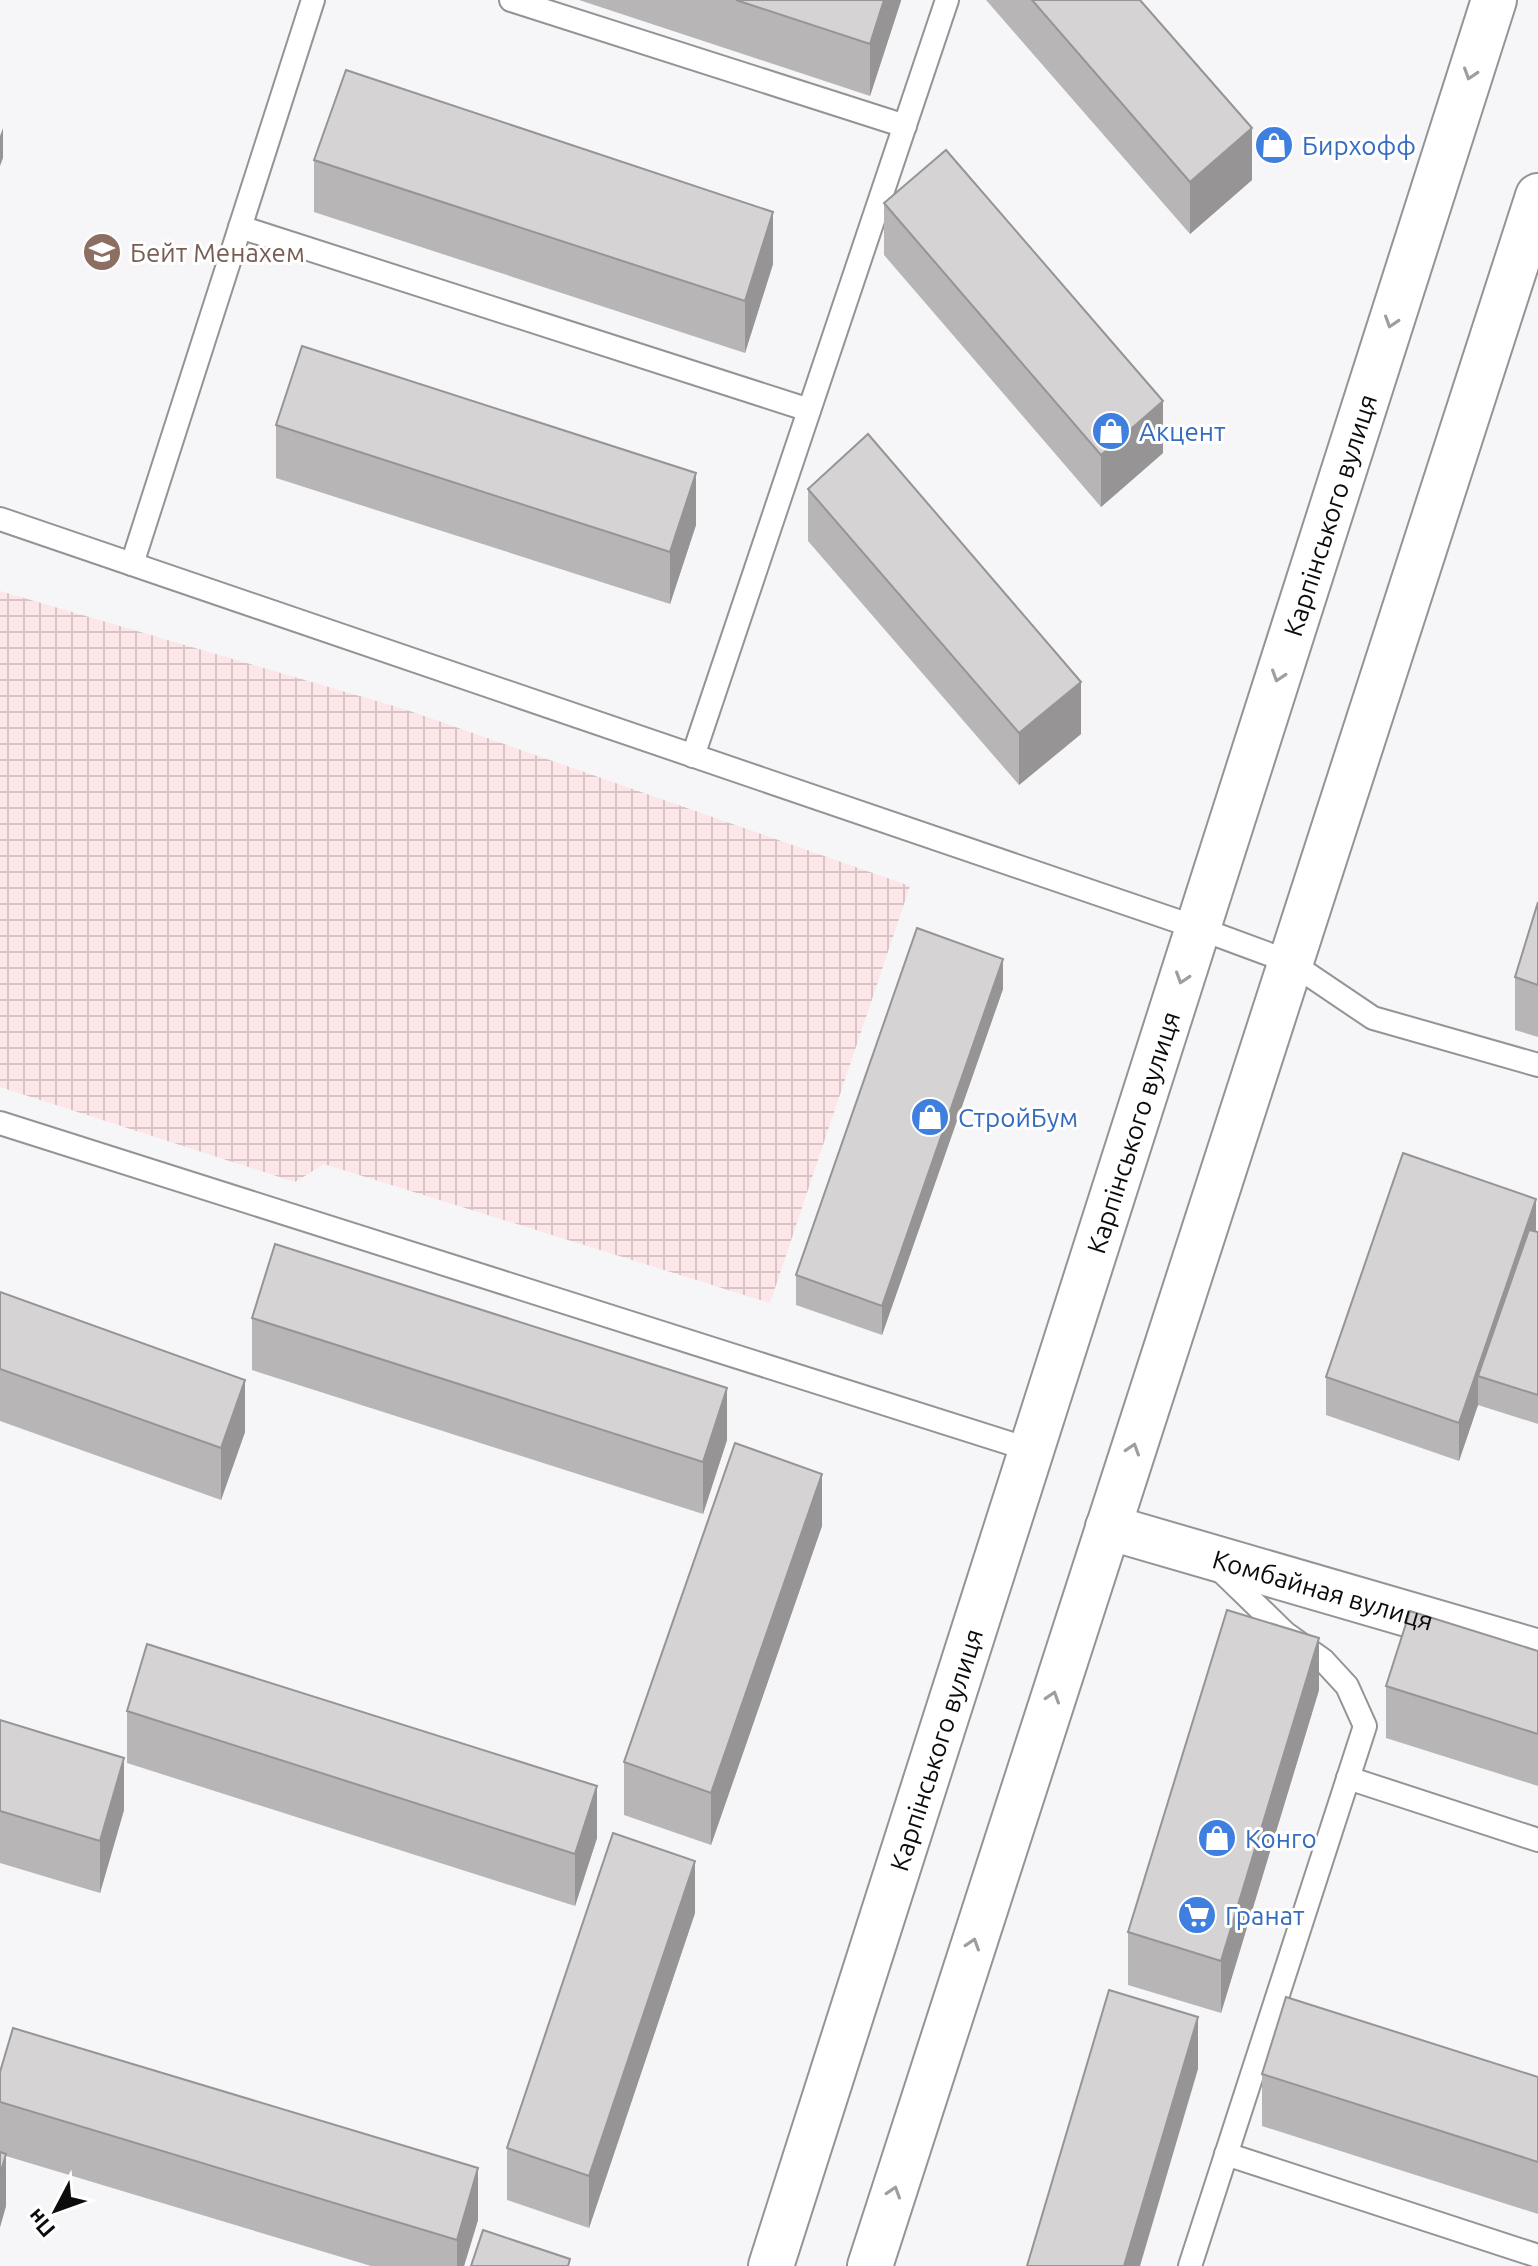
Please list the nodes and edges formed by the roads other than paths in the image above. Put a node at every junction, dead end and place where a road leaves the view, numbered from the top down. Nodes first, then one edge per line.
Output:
1 (313, 0) edge
2 (511, 0) edge
3 (947, 0) edge
4 (1494, 0) edge
5 (905, 126) junction
6 (1538, 196) edge
7 (240, 227) junction
8 (809, 410) junction
9 (0, 519) edge
10 (132, 564) junction
11 (693, 756) junction
12 (1198, 928) junction
13 (1290, 962) junction
14 (1538, 1065) edge
15 (0, 1123) edge
16 (1031, 1450) junction
17 (1108, 1527) junction
18 (1203, 1553) junction
19 (1538, 1652) edge
20 (1348, 1778) junction
21 (1538, 1840) edge
22 (1226, 2154) junction
23 (1538, 2256) edge
24 (771, 2266) edge
25 (870, 2266) edge
26 (1190, 2266) edge

1 - 7 lane
2 - 5 lane
3 - 5 lane
4 -> 12 street, Карпінського вулиця
5 - 8 lane
6 - 13 street
7 - 8 lane
7 - 10 lane
8 - 11 lane
9 - 10 lane
10 - 11 lane
11 - 12 lane
12 - 13 lane
12 -> 16 street, Карпінського вулиця
13 - 14 lane
17 -> 13 street
15 - 16 lane
16 - 24 street, Карпінського вулиця
17 - 18 street, Комбайная вулиця
25 -> 17 street
18 - 19 street, Комбайная вулиця
18 - 20 lane
20 - 21 lane
20 - 22 lane
22 - 23 lane
22 - 26 lane

